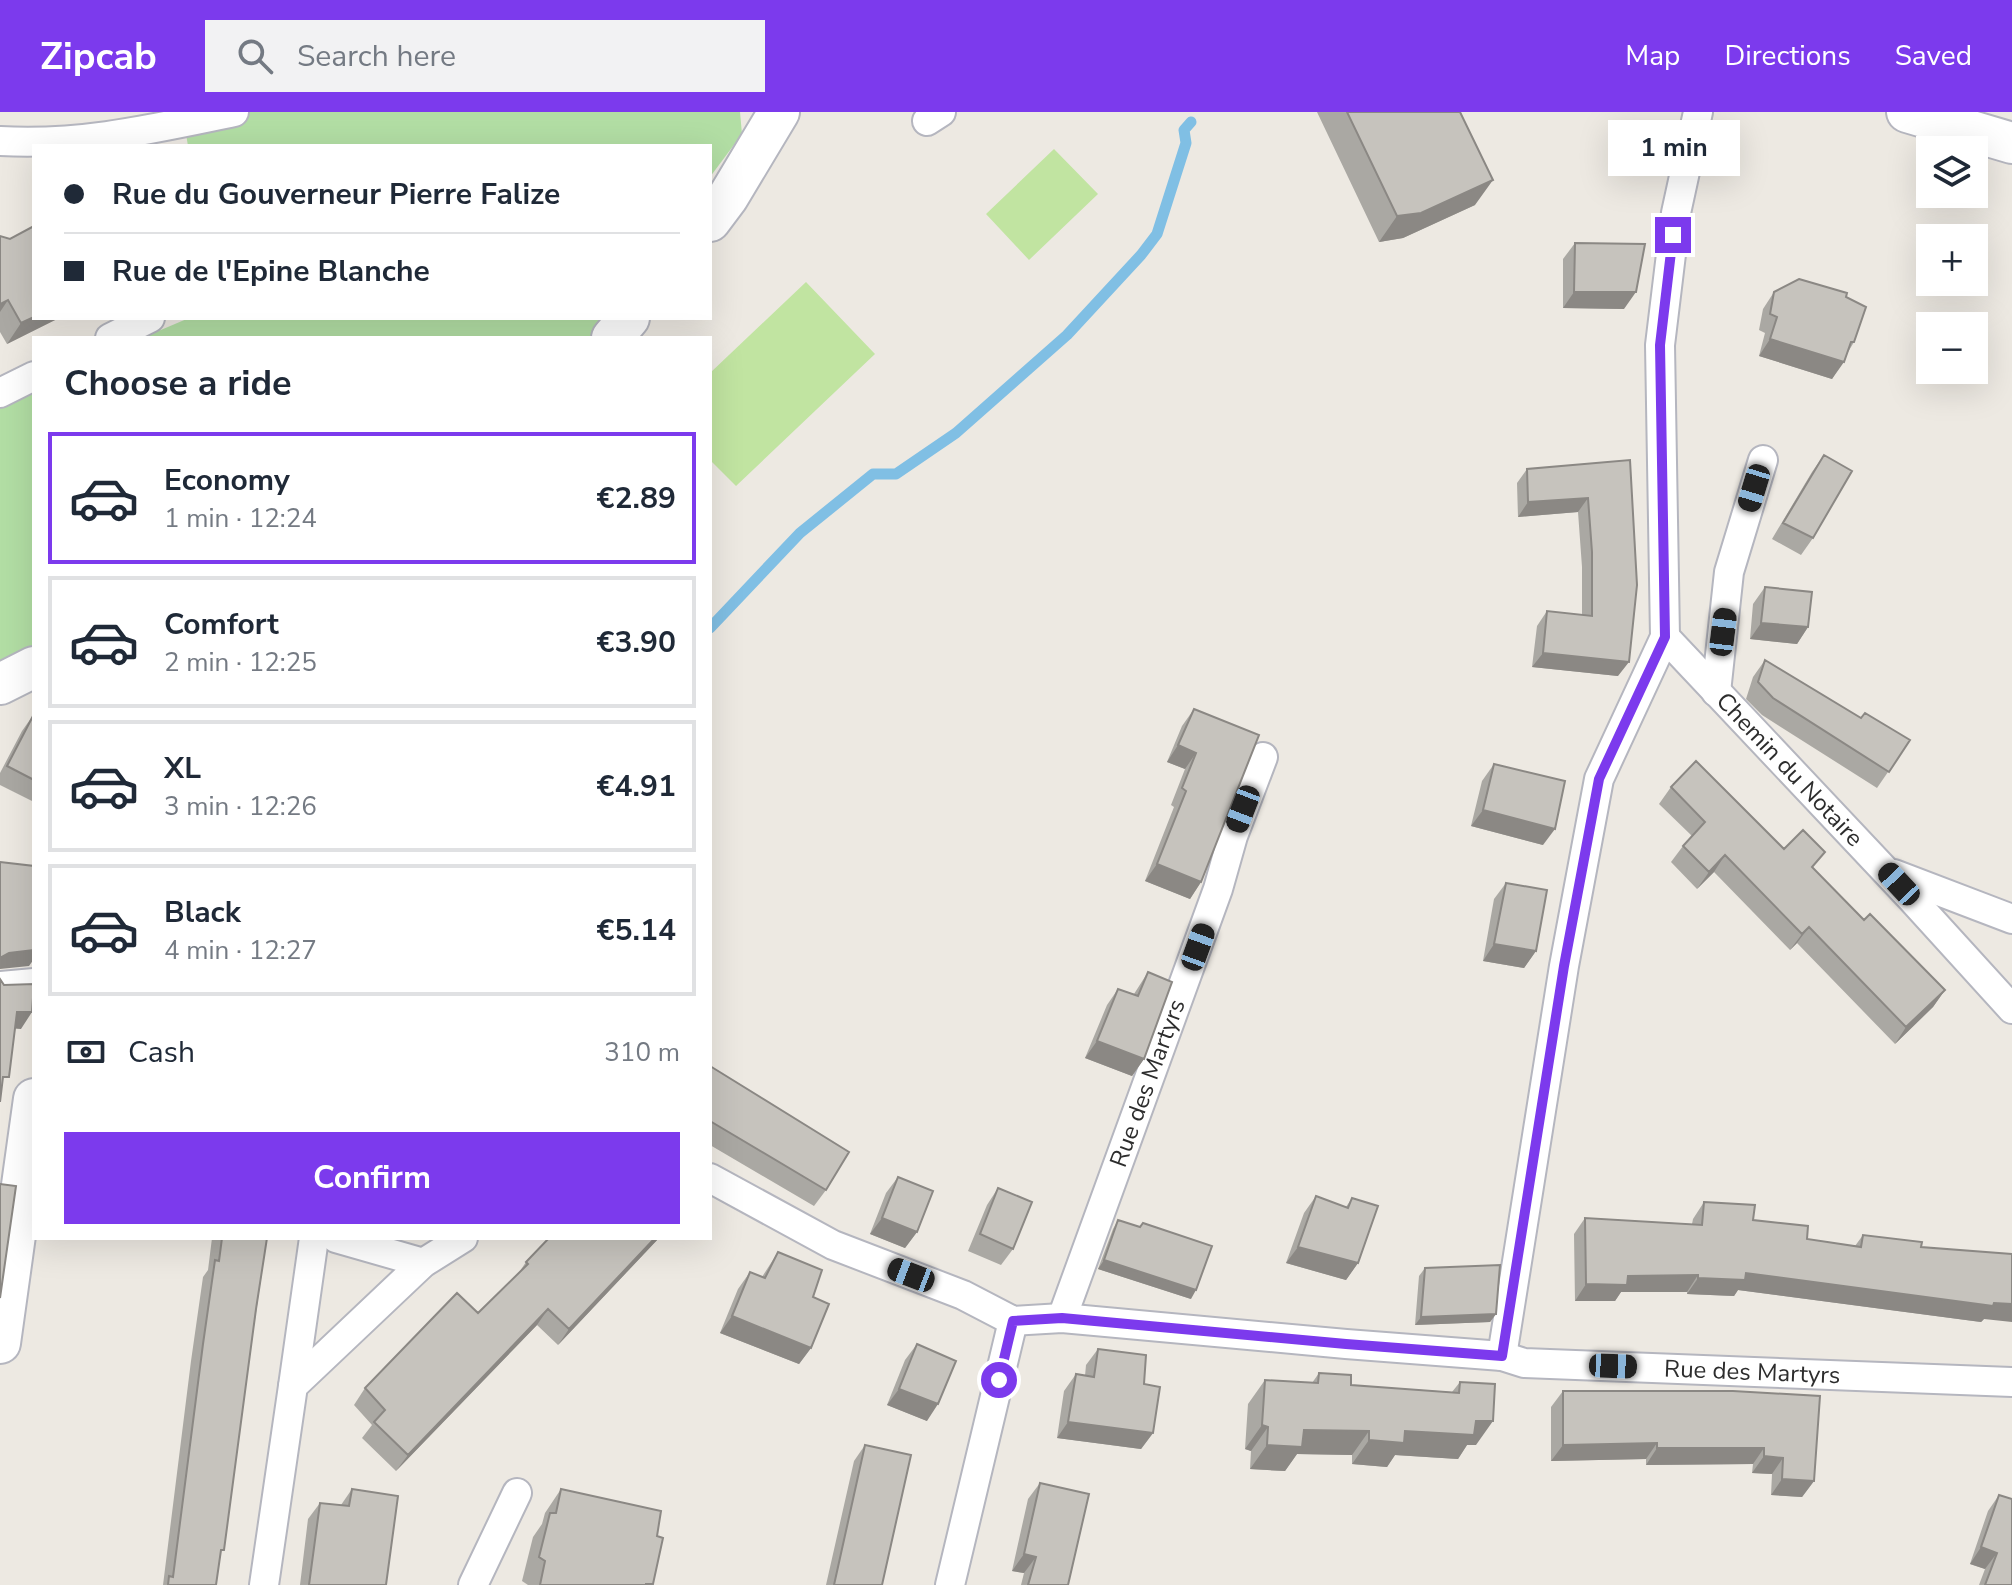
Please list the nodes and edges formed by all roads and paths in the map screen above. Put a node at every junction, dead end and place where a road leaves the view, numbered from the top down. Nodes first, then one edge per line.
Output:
1 (234, 112) edge
2 (779, 112) edge
3 (1698, 112) edge
4 (1907, 112) edge
5 (0, 141) edge
6 (2012, 143) edge
7 (712, 218) edge
8 (146, 320) edge
9 (627, 320) edge
10 (114, 336) edge
11 (614, 336) edge
12 (32, 377) edge
13 (0, 393) edge
14 (1763, 460) dead end
15 (1665, 637) junction
16 (32, 668) edge
17 (0, 684) edge
18 (1716, 692) junction
19 (1263, 757) dead end
20 (1886, 871) junction
21 (2012, 919) edge
22 (32, 983) edge
23 (0, 986) edge
24 (2012, 1009) edge
25 (32, 1113) edge
26 (712, 1179) edge
27 (314, 1240) edge
28 (343, 1240) edge
29 (460, 1240) edge
30 (423, 1263) junction
31 (1062, 1318) junction
32 (1013, 1321) junction
33 (0, 1343) edge
34 (1502, 1356) junction
35 (2012, 1382) edge
36 (293, 1386) junction
37 (517, 1493) dead end
38 (264, 1585) edge
39 (473, 1585) edge
40 (950, 1585) edge

1 - 5 street
2 - 7 main road
3 - 15 street
4 - 6 main road
8 - 10 street
9 - 11 main road
12 - 13 street
14 - 18 street
15 - 18 street, Chemin du Notaire
15 - 34 street
16 - 17 main road
18 - 20 street, Chemin du Notaire
19 - 31 street, Rue des Martyrs
20 - 21 street
20 - 24 street, Chemin du Notaire
22 - 23 street
25 - 33 main road
26 - 32 street
27 - 36 street
28 - 30 street
29 - 30 street
30 - 36 street
31 - 32 street, Rue des Martyrs
31 - 34 street, Rue des Martyrs
32 - 40 street
34 - 35 street, Rue des Martyrs
36 - 38 street
37 - 39 street

